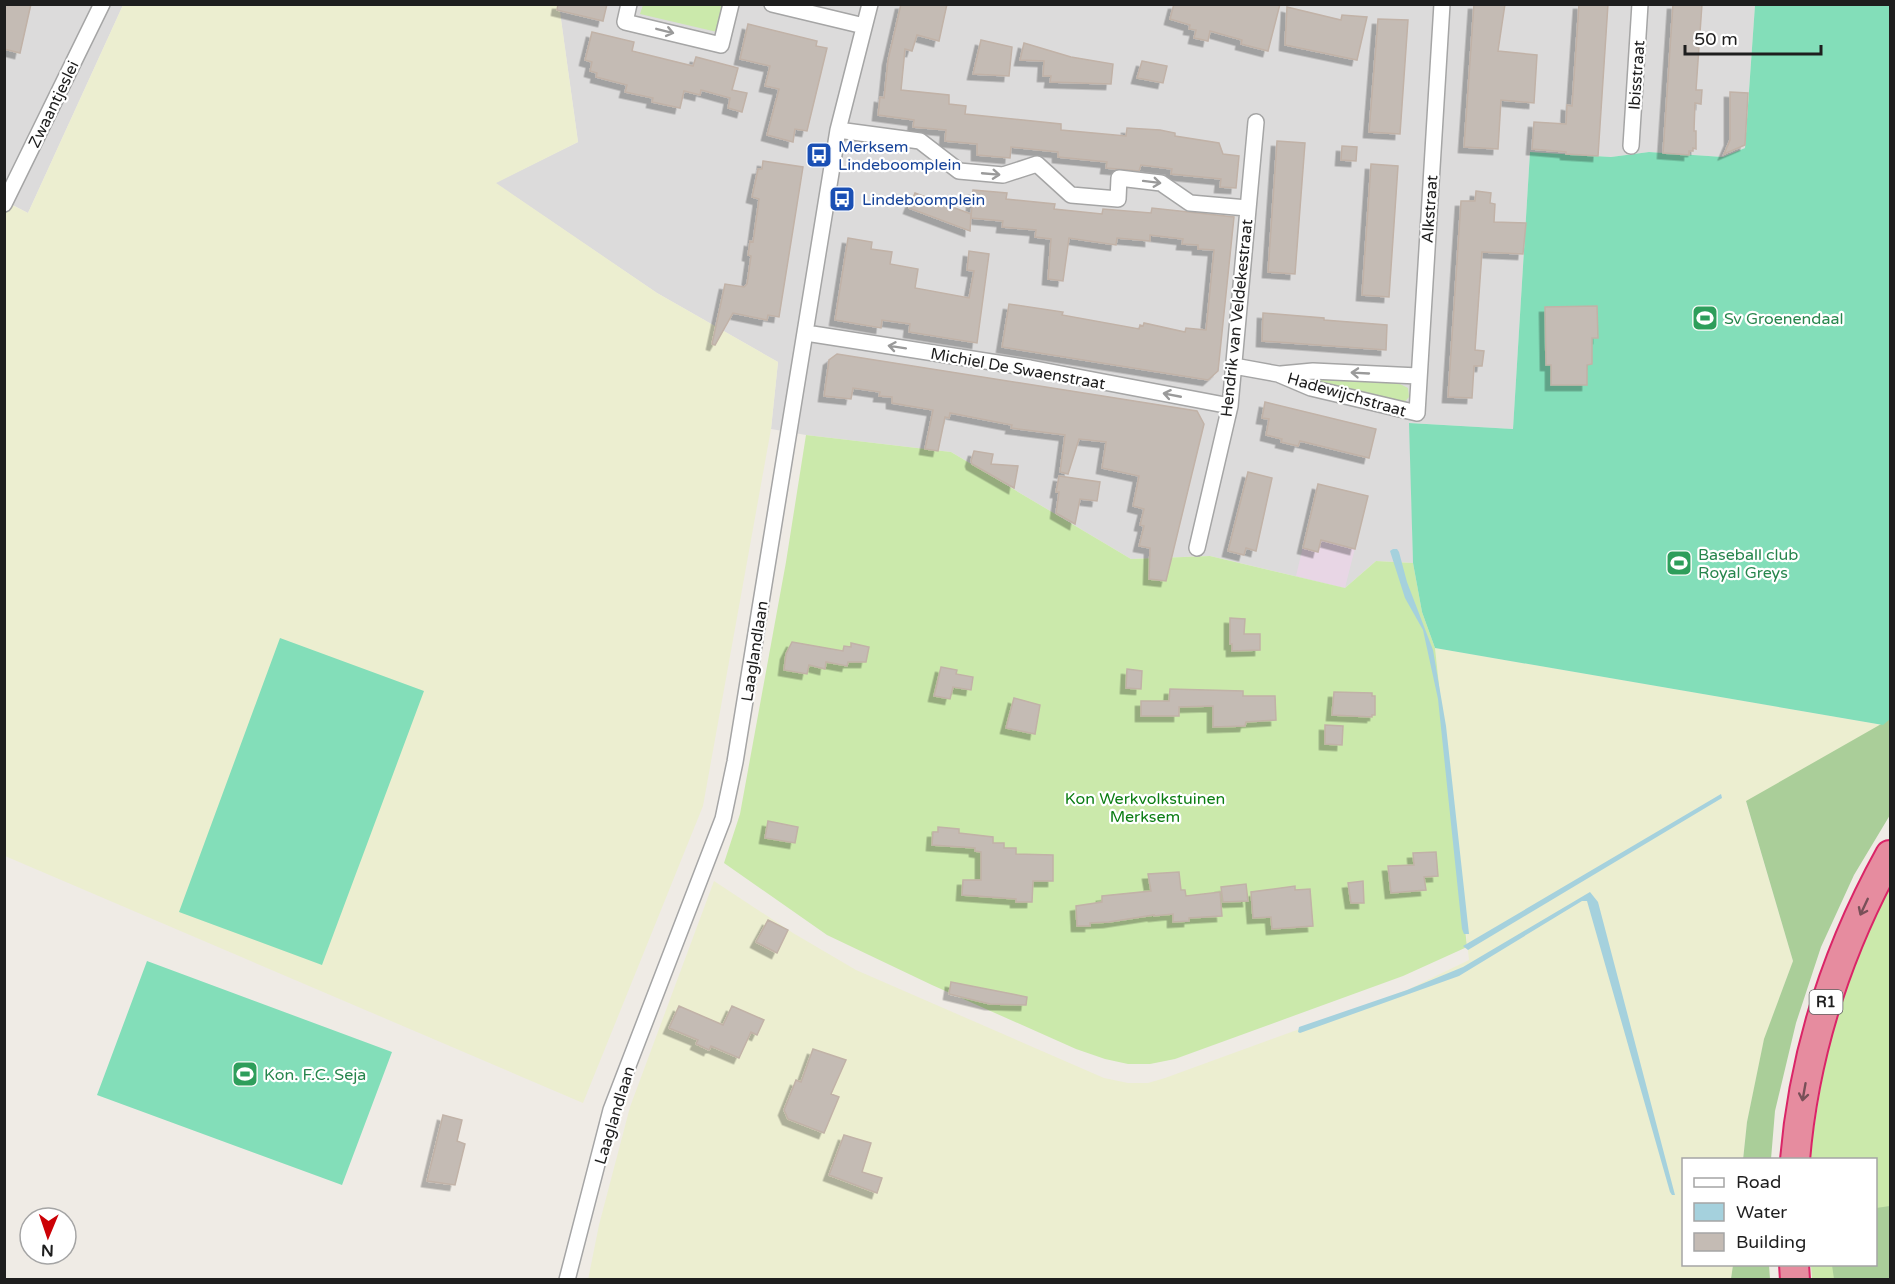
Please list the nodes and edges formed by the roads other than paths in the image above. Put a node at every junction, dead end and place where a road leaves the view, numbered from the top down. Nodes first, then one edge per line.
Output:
1 (102, 4) edge
2 (629, 4) edge
3 (731, 4) edge
4 (772, 4) edge
5 (870, 4) edge
6 (1442, 4) edge
7 (1640, 4) edge
8 (864, 26) junction
9 (1256, 122) dead end
10 (838, 130) junction
11 (1631, 146) dead end
12 (4, 204) edge
13 (1247, 208) junction
14 (806, 333) junction
15 (1234, 366) junction
16 (1278, 374) junction
17 (1418, 376) junction
18 (1230, 406) junction
19 (1417, 413) joint
20 (1197, 548) dead end
21 (1890, 855) edge
22 (1794, 1158) edge
23 (567, 1280) edge

1 - 12 street, Zwaantjeslei
2 -> 3 street
4 - 8 street
5 - 8 street, Laaglandlaan
6 - 17 street, Alkstraat
7 - 11 street, Ibisstraat
8 - 10 street, Laaglandlaan
9 - 13 street, Hendrik van Veldekestraat
10 -> 13 street
10 - 14 street, Laaglandlaan
13 - 15 street, Hendrik van Veldekestraat
18 -> 14 street, Michiel De Swaenstraat
14 - 23 street, Laaglandlaan
15 - 16 street, Hadewijchstraat
15 - 18 street, Hendrik van Veldekestraat
17 -> 16 street, Hadewijchstraat
16 - 19 street, Hadewijchstraat
17 - 19 street, Alkstraat
18 - 20 street, Hendrik van Veldekestraat
21 -> 22 highway, R1

